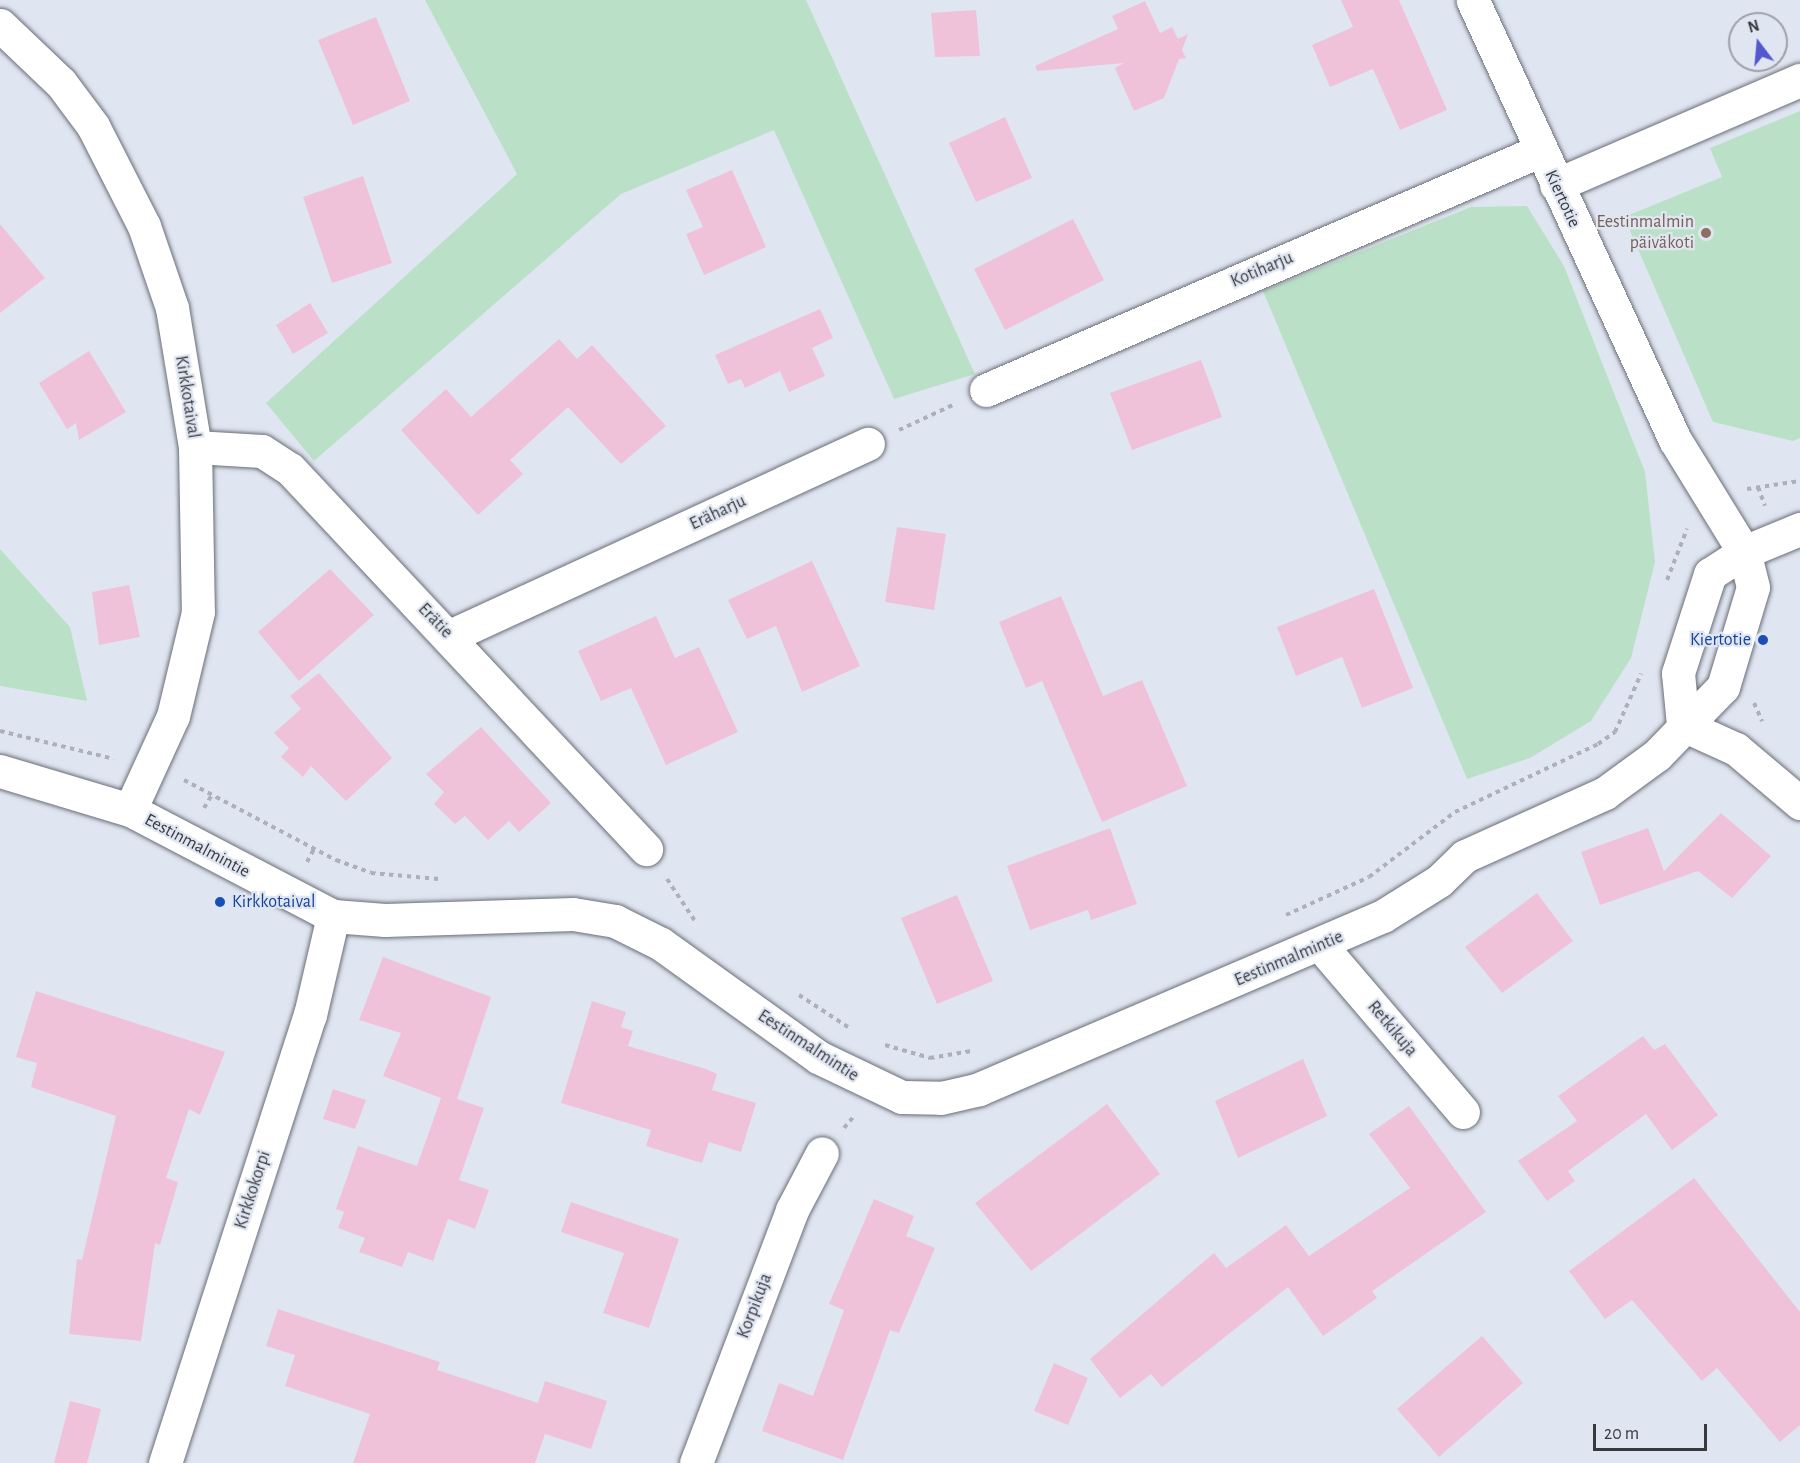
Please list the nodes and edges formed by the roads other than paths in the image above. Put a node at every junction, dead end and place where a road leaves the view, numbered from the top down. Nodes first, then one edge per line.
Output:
1 (1473, 0) edge
2 (0, 25) edge
3 (1800, 80) edge
4 (1539, 151) junction
5 (1556, 185) junction
6 (986, 390) road end
7 (868, 444) road end
8 (195, 447) junction
9 (1800, 529) edge
10 (1744, 552) junction
11 (450, 636) junction
12 (1683, 725) junction
13 (0, 771) edge
14 (1800, 802) edge
15 (130, 810) junction
16 (646, 849) road end
17 (333, 915) junction
18 (1322, 947) junction
19 (1462, 1112) dead end
20 (822, 1153) dead end
21 (165, 1463) edge
22 (696, 1463) edge

1 - 4 street, Kiertotie
2 - 8 street, Kirkkotaival
3 - 5 street
4 - 5 street, Kiertotie
4 - 6 street, Kotiharju
5 - 10 street, Kiertotie
7 - 11 street, Eräharju
8 - 11 street, Erätie
8 - 15 street, Kirkkotaival
9 - 10 street
10 - 12 street, Eestinmalmintie
10 - 12 street
11 - 16 street, Erätie
12 - 14 street
12 - 18 street, Eestinmalmintie
13 - 15 street, Eestinmalmintie
15 - 17 street, Eestinmalmintie
17 - 18 street, Eestinmalmintie
17 - 21 street, Kirkkokorpi
18 - 19 street, Retkikuja
20 - 22 street, Korpikuja

